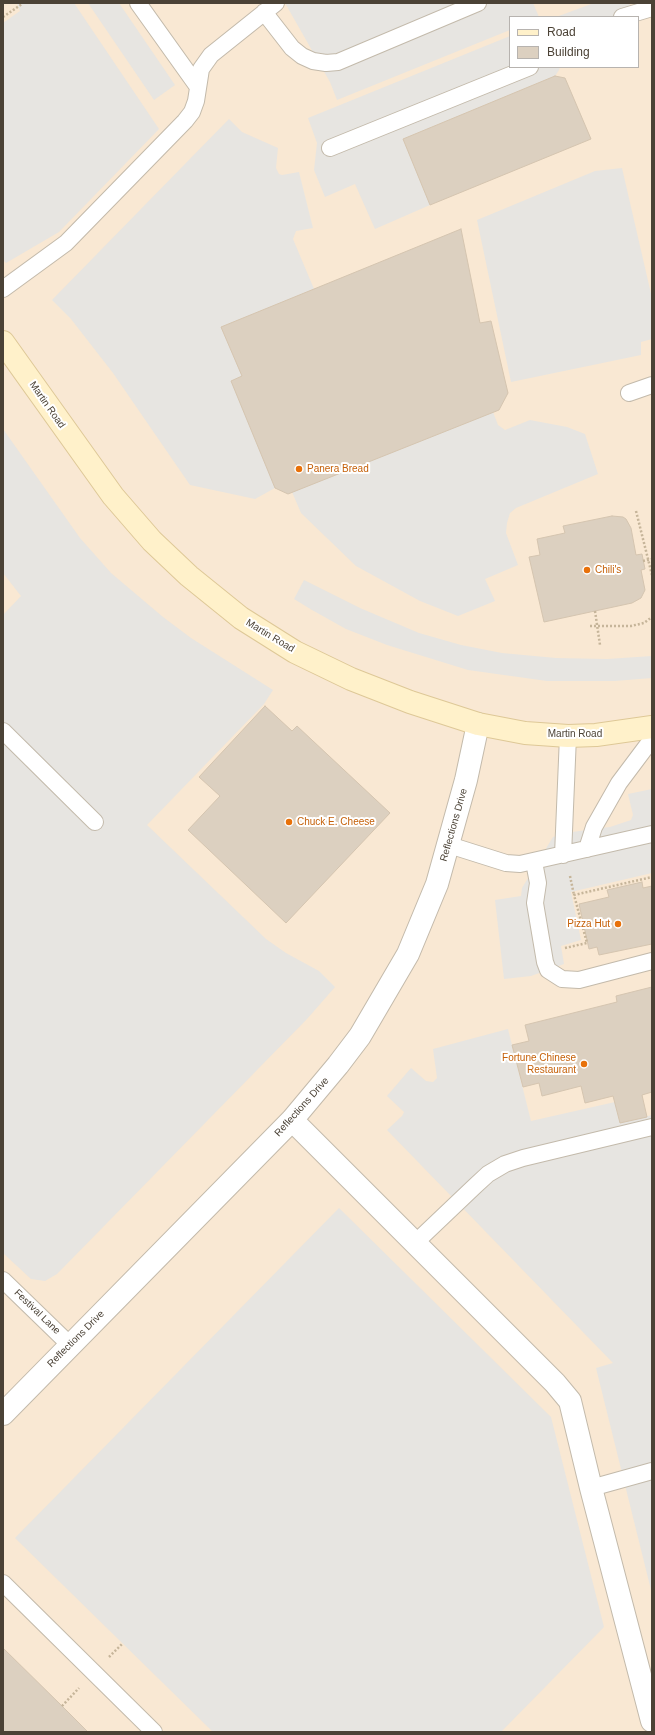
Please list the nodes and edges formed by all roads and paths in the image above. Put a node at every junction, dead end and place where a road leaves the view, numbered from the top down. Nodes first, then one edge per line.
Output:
1 (138, 3) edge
2 (150, 3) edge
3 (478, 3) edge
4 (22, 4) edge
5 (270, 8) edge
6 (652, 8) edge
7 (625, 16) edge
8 (3, 17) edge
9 (157, 31) junction
10 (528, 68) edge
11 (198, 87) junction
12 (330, 148) dead end
13 (3, 288) edge
14 (3, 342) edge
15 (652, 385) edge
16 (629, 393) dead end
17 (636, 511) dead end
18 (650, 560) edge
19 (643, 561) dead end
20 (652, 574) edge
21 (595, 611) dead end
22 (652, 617) edge
23 (590, 626) dead end
24 (598, 626) junction
25 (600, 645) dead end
26 (478, 724) junction
27 (652, 727) edge
28 (3, 731) edge
29 (568, 736) junction
30 (652, 739) edge
31 (95, 822) dead end
32 (652, 834) edge
33 (449, 845) junction
34 (587, 849) junction
35 (562, 855) junction
36 (534, 862) junction
37 (652, 877) edge
38 (544, 954) junction
39 (652, 961) edge
40 (292, 1120) junction
41 (652, 1127) edge
42 (414, 1244) junction
43 (3, 1280) edge
44 (70, 1345) junction
45 (3, 1414) edge
46 (652, 1471) edge
47 (591, 1488) junction
48 (3, 1583) edge
49 (652, 1721) edge
50 (154, 1732) edge

1 - 9 lane
2 - 9 lane
3 - 5 lane
4 - 8 path
5 - 11 lane
6 - 7 lane
9 - 11 lane
10 - 12 lane
11 - 13 lane
14 - 26 street, Martin Road
15 - 16 lane
17 - 18 path
18 - 19 path
18 - 20 path
21 - 24 path
22 - 24 path
23 - 24 path
24 - 25 path
26 - 29 street, Martin Road
26 - 33 street, Reflections Drive
27 - 29 street, Martin Road
28 - 31 lane
29 - 35 lane
30 - 34 lane
32 - 34 lane
33 - 36 lane
33 - 40 street, Reflections Drive
34 - 35 lane
35 - 36 lane
36 - 38 lane
37 - 38 path
38 - 39 lane
40 - 42 street
40 - 44 street, Reflections Drive
41 - 42 lane
42 - 47 street
43 - 44 lane, Festival Lane
44 - 45 street, Reflections Drive
46 - 47 lane
47 - 49 street
48 - 50 lane

